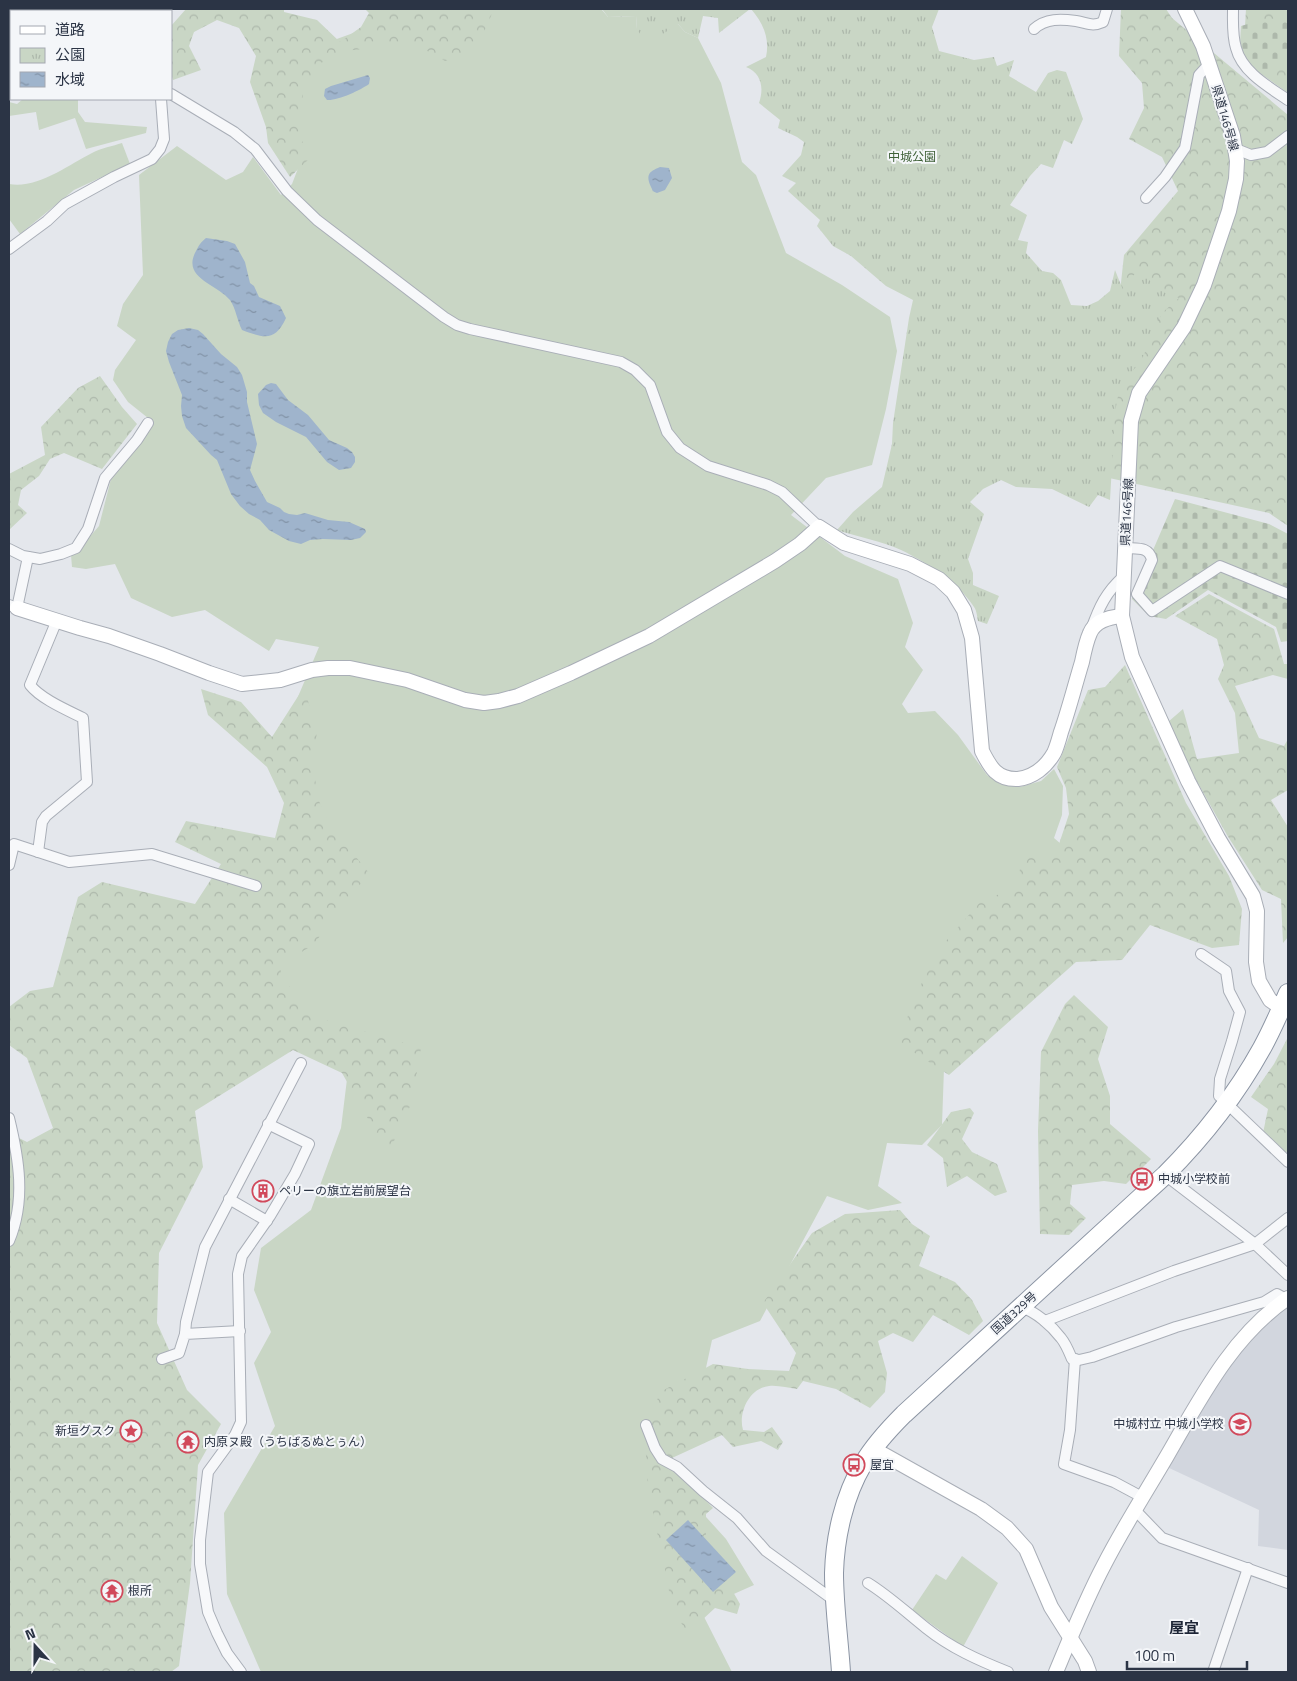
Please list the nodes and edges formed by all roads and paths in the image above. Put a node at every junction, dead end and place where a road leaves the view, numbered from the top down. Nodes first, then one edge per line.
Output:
1 (1107, 9) edge
2 (1185, 9) edge
3 (1233, 9) edge
4 (1034, 29) dead end
5 (1209, 64) junction
6 (172, 95) edge
7 (162, 100) edge
8 (1288, 100) edge
9 (1288, 136) edge
10 (1236, 149) junction
11 (1146, 198) dead end
12 (9, 248) edge
13 (148, 423) dead end
14 (819, 527) junction
15 (1125, 548) junction
16 (9, 549) edge
17 (28, 557) junction
18 (1124, 576) junction
19 (1288, 594) edge
20 (13, 607) edge
21 (1122, 616) junction
22 (57, 620) junction
23 (1090, 631) junction
24 (11, 844) edge
25 (38, 852) junction
26 (9, 865) edge
27 (256, 886) dead end
28 (1201, 954) dead end
29 (1285, 1000) edge
30 (301, 1063) dead end
31 (1227, 1104) junction
32 (9, 1118) edge
33 (268, 1124) junction
34 (1288, 1162) edge
35 (1165, 1175) junction
36 (229, 1199) junction
37 (1288, 1218) edge
38 (267, 1221) junction
39 (9, 1241) edge
40 (1256, 1244) junction
41 (1288, 1275) edge
42 (1287, 1299) edge
43 (1021, 1307) junction
44 (1045, 1321) junction
45 (240, 1331) junction
46 (184, 1334) junction
47 (162, 1359) dead end
48 (1075, 1359) junction
49 (646, 1425) dead end
50 (874, 1449) junction
51 (1142, 1497) junction
52 (1135, 1510) junction
53 (1248, 1568) junction
54 (868, 1583) dead end
55 (1288, 1583) edge
56 (835, 1601) junction
57 (1070, 1639) junction
58 (241, 1672) edge
59 (841, 1672) edge
60 (1008, 1672) edge
61 (1056, 1672) edge
62 (1088, 1672) edge
63 (1212, 1672) edge

1 - 4 street
2 - 5 street, 県道146号線
3 - 8 street
5 - 10 street, 県道146号線
5 - 11 street
6 - 14 street
7 - 12 street
9 - 10 street
10 - 15 street, 県道146号線
13 - 17 street
14 - 22 street
14 - 23 street
15 - 18 street, 県道146号線
15 - 19 street
16 - 17 street
17 - 20 street
18 - 21 street, 県道146号線
18 - 23 street
20 - 22 street
21 - 23 street
21 - 29 street, 県道146号線
22 - 25 street
24 - 25 street
24 - 26 street
25 - 27 street
28 - 31 street
29 - 31 highway, 国道329号
30 - 33 street
31 - 34 street
31 - 35 highway, 国道329号
32 - 39 street
33 - 36 street
33 - 38 street
35 - 40 street
35 - 43 highway, 国道329号
36 - 38 street
36 - 46 street
37 - 40 street
38 - 45 street
40 - 41 street
40 - 44 street
42 - 48 street
42 - 51 street
43 - 44 street
43 - 50 highway, 国道329号
44 - 48 street
45 - 46 street
45 - 58 street
46 - 47 street
48 - 51 street
49 - 56 street
50 - 56 highway, 国道329号
50 - 57 street
51 - 52 street
52 - 53 street
52 - 57 street
53 - 55 street
53 - 63 street
54 - 60 street
56 - 59 highway, 国道329号
57 - 61 street
57 - 62 street

